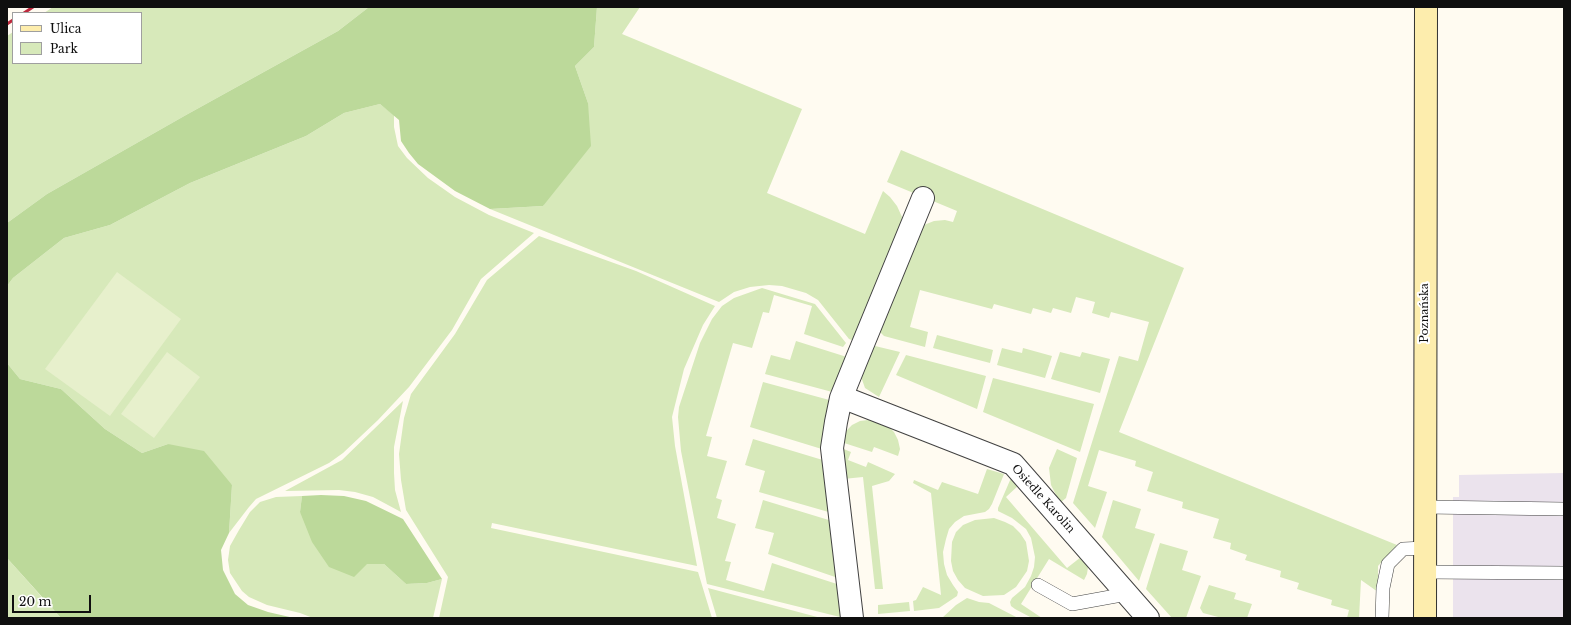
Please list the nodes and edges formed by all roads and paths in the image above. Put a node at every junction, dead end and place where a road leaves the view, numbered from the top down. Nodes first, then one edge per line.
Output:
1 (1426, 7) edge
2 (923, 198) dead end
3 (842, 397) junction
4 (1425, 507) junction
5 (1564, 508) edge
6 (1426, 548) junction
7 (1425, 572) junction
8 (1564, 573) edge
9 (1038, 585) dead end
10 (1127, 594) junction
11 (852, 618) edge
12 (1148, 618) edge
13 (1382, 618) edge
14 (1425, 618) edge

1 - 4 street, Poznańska
2 - 3 street
3 - 10 street, Osiedle Karolin
3 - 11 street
4 - 5 lane
4 - 6 street, Poznańska
6 - 7 street, Poznańska
6 - 13 lane
7 - 8 lane
7 - 14 street, Poznańska
9 - 10 lane
10 - 12 street, Osiedle Karolin

